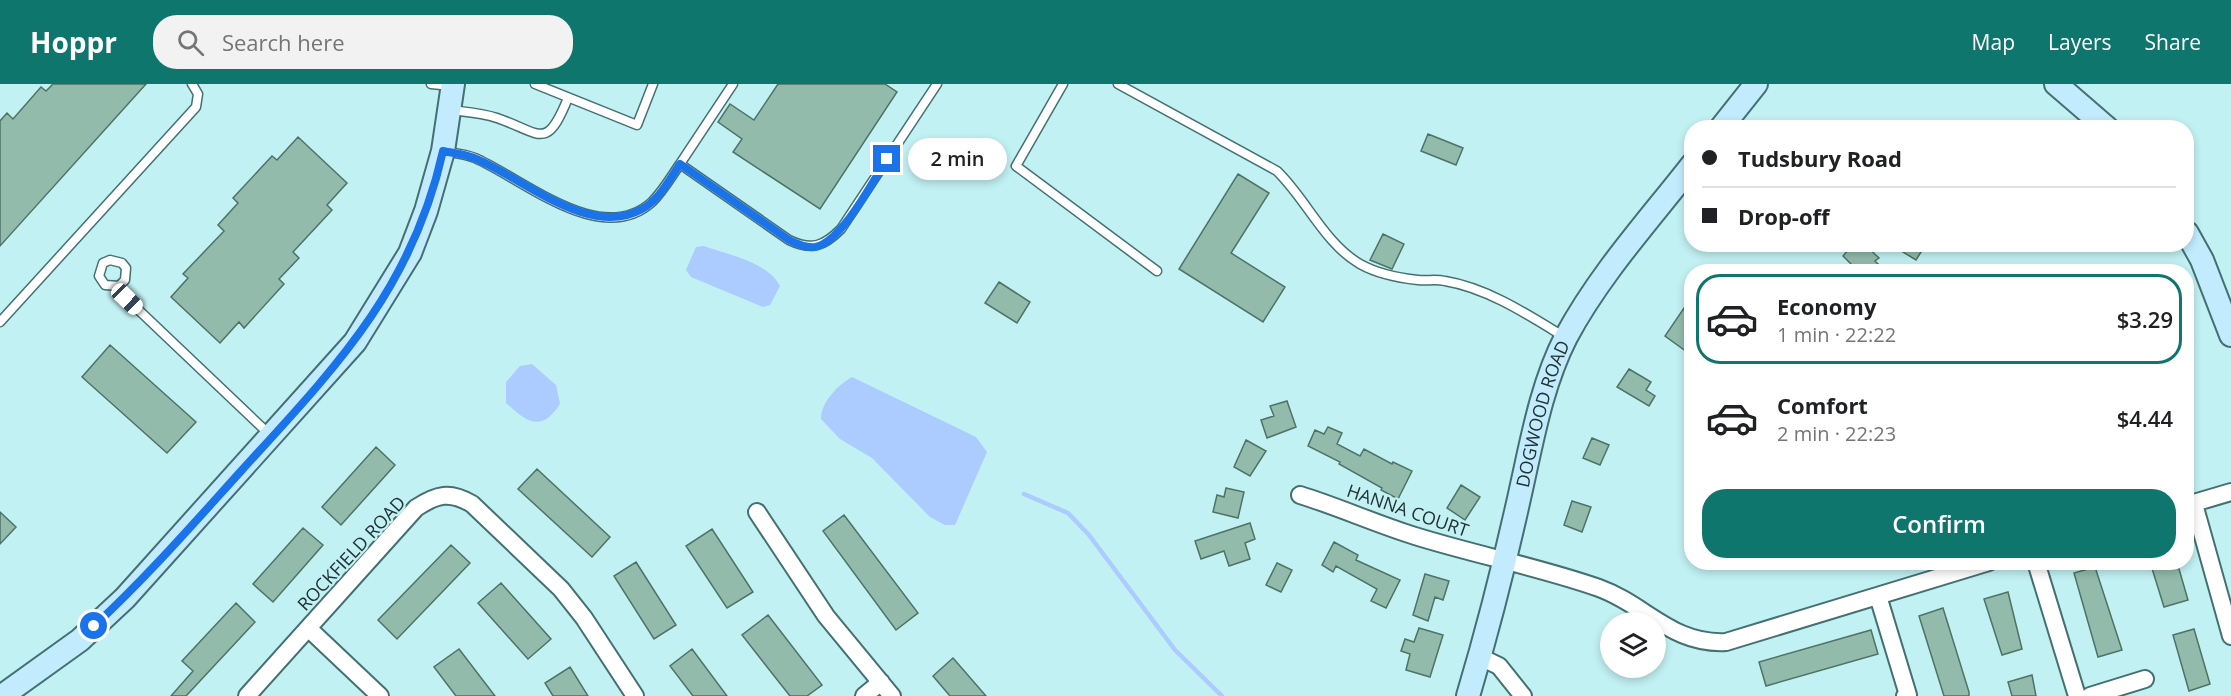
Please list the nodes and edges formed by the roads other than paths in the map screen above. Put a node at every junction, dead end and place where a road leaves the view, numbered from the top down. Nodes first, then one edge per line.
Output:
1 (192, 84) edge
2 (535, 84) edge
3 (653, 84) edge
4 (733, 84) edge
5 (937, 84) edge
6 (1063, 84) edge
7 (1118, 84) edge
8 (1755, 84) edge
9 (2056, 84) edge
10 (446, 85) edge
11 (568, 98) junction
12 (450, 110) junction
13 (1727, 120) edge
14 (2098, 120) edge
15 (443, 151) junction
16 (680, 164) junction
17 (1684, 175) edge
18 (2194, 246) edge
19 (1157, 271) dead end
20 (119, 286) dead end
21 (0, 322) edge
22 (2231, 335) edge
23 (1566, 338) junction
24 (272, 436) junction
25 (2231, 492) edge
26 (1300, 495) dead end
27 (2194, 504) edge
28 (758, 512) dead end
29 (2194, 518) edge
30 (1505, 561) junction
31 (1963, 570) edge
32 (2038, 570) edge
33 (1878, 596) junction
34 (308, 628) junction
35 (2231, 636) edge
36 (1480, 657) junction
37 (2145, 679) dead end
38 (881, 682) junction
39 (2, 696) edge
40 (247, 696) edge
41 (380, 696) edge
42 (635, 696) edge
43 (864, 696) edge
44 (892, 696) edge
45 (1468, 696) edge
46 (1523, 696) edge
47 (1905, 696) edge
48 (2077, 696) edge
49 (2090, 696) edge

1 - 21 lane
2 - 11 lane
3 - 11 lane
4 - 16 lane
5 - 16 lane
6 - 19 lane
7 - 23 lane
8 - 13 main road
9 - 14 main road
10 - 12 main road
11 - 12 lane
12 - 15 main road
15 - 16 lane
15 - 24 main road
17 - 23 main road, DOGWOOD ROAD
18 - 22 main road
20 - 24 lane
23 - 30 main road, DOGWOOD ROAD
24 - 39 main road
25 - 27 street
26 - 30 street, HANNA COURT
28 - 38 street
29 - 35 street
30 - 33 street, HANNA COURT
30 - 36 main road, DOGWOOD ROAD
31 - 33 street, HANNA COURT
32 - 48 street
33 - 47 street
34 - 40 street, ROCKFIELD ROAD
34 - 41 street
34 - 42 street, ROCKFIELD ROAD
36 - 45 main road, DOGWOOD ROAD
36 - 46 street
37 - 49 street
38 - 43 street
38 - 44 street

